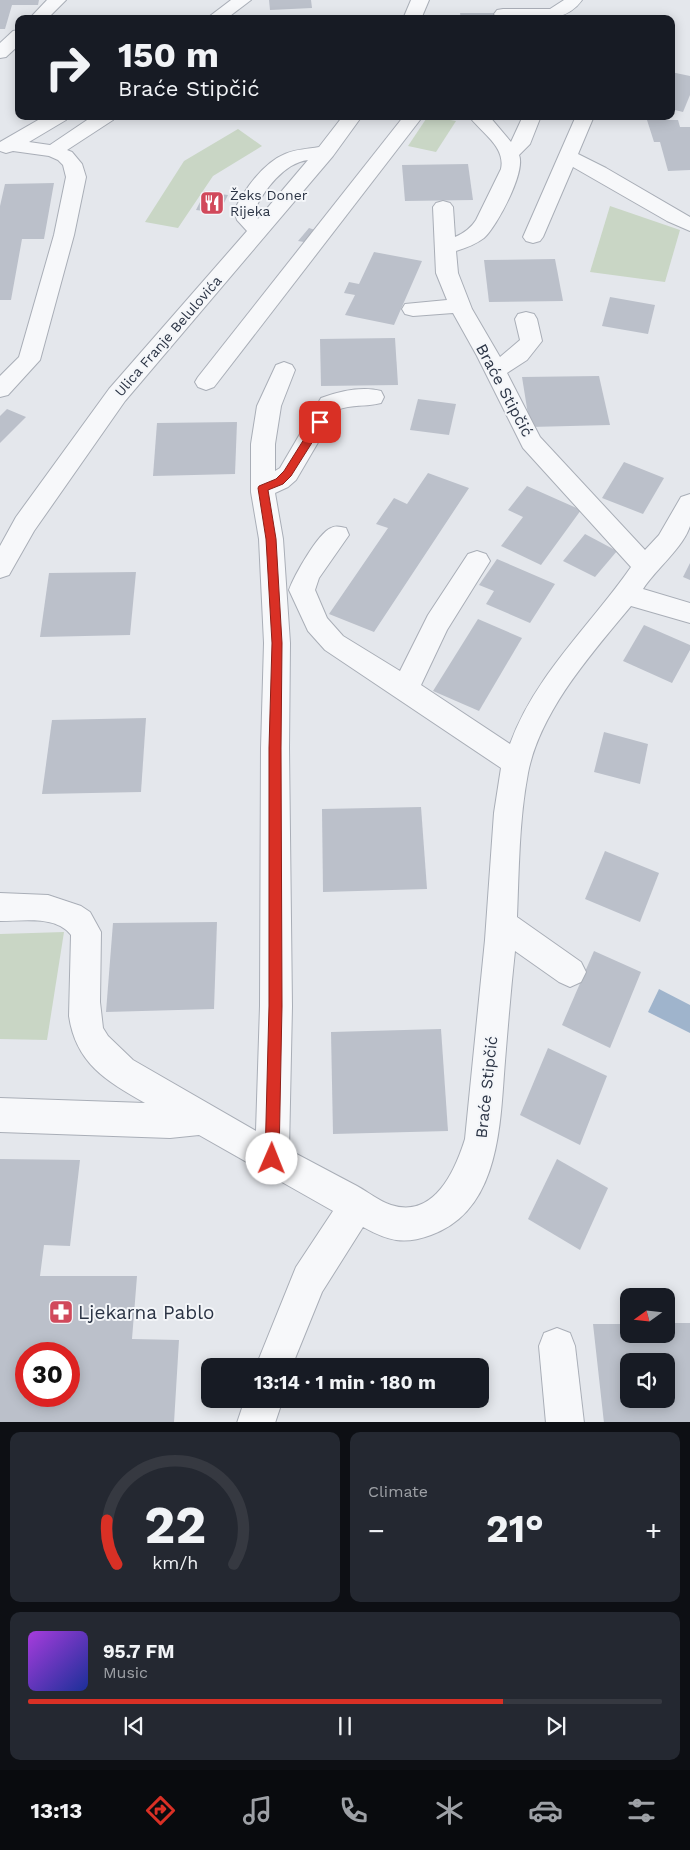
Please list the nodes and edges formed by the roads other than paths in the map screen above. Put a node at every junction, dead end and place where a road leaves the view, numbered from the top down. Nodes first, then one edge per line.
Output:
1 (56, 0) edge
2 (242, 0) edge
3 (420, 0) edge
4 (573, 0) edge
5 (503, 14) dead end
6 (40, 15) edge
7 (220, 15) edge
8 (414, 15) edge
9 (15, 40) edge
10 (0, 53) edge
11 (52, 120) edge
12 (100, 120) edge
13 (350, 120) edge
14 (411, 120) edge
15 (482, 120) edge
16 (530, 120) edge
17 (583, 120) edge
18 (6, 147) edge
19 (53, 151) junction
20 (510, 154) junction
21 (568, 157) junction
22 (443, 207) dead end
23 (690, 225) edge
24 (532, 236) dead end
25 (446, 247) junction
26 (460, 306) junction
27 (413, 309) dead end
28 (526, 318) dead end
29 (284, 370) dead end
30 (494, 370) junction
31 (206, 382) dead end
32 (0, 389) edge
33 (373, 397) dead end
34 (263, 488) junction
35 (690, 503) edge
36 (337, 535) dead end
37 (477, 561) dead end
38 (646, 566) junction
39 (0, 568) edge
40 (626, 594) junction
41 (690, 614) edge
42 (406, 689) junction
43 (517, 764) junction
44 (0, 907) edge
45 (500, 923) junction
46 (570, 972) dead end
47 (0, 1115) edge
48 (204, 1118) junction
49 (272, 1159) junction
50 (357, 1205) junction
51 (557, 1346) dead end
52 (277, 1358) edge
53 (261, 1408) edge
54 (256, 1422) edge
55 (565, 1422) edge

1 - 6 street
2 - 7 street
3 - 8 street
4 - 5 street
9 - 10 street
11 - 18 street
12 - 19 street
13 - 39 street, Ulica Franje Belulovića
14 - 31 street
15 - 20 street
16 - 20 street
17 - 21 street
18 - 19 street
19 - 32 street
20 - 25 street
21 - 23 street
21 - 24 street
22 - 25 street, Braće Stipčić
25 - 26 street, Braće Stipčić
26 - 27 street
26 - 30 street, Braće Stipčić
28 - 30 street
29 - 34 street
30 - 38 street, Braće Stipčić
33 - 34 street
34 - 49 street
35 - 38 street, Braće Stipčić
36 - 42 street
37 - 42 street
38 - 40 street, Braće Stipčić
40 - 41 street
40 - 43 street, Braće Stipčić
42 - 43 street
43 - 45 street, Braće Stipčić
44 - 48 street, Braće Stipčić
45 - 46 street
45 - 50 street, Braće Stipčić
47 - 48 street
48 - 49 street, Braće Stipčić
49 - 50 street, Braće Stipčić
50 - 52 street
51 - 55 street
53 - 54 street

